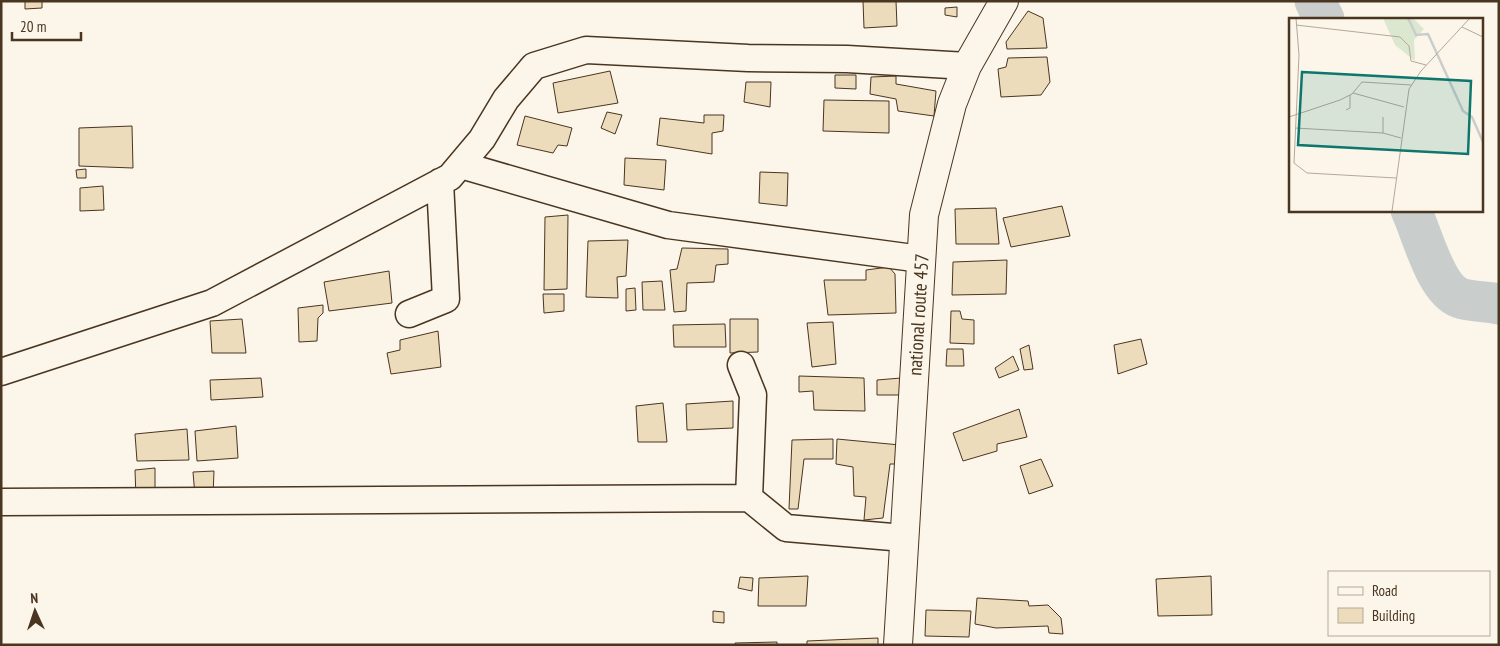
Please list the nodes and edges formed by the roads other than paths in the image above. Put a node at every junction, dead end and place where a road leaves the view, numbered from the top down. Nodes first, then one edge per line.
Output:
1 (1004, 1) edge
2 (967, 66) junction
3 (461, 164) junction
4 (440, 182) junction
5 (921, 259) junction
6 (409, 314) dead end
7 (741, 365) dead end
8 (1, 372) edge
9 (749, 498) junction
10 (1, 502) edge
11 (904, 538) junction
12 (898, 645) edge

1 - 2 highway, national route 457
2 - 3 street
2 - 5 highway, national route 457
3 - 4 street
3 - 5 street
4 - 6 street
4 - 8 street
5 - 11 highway, national route 457
7 - 9 street
9 - 10 street
9 - 11 street
11 - 12 highway, national route 457

